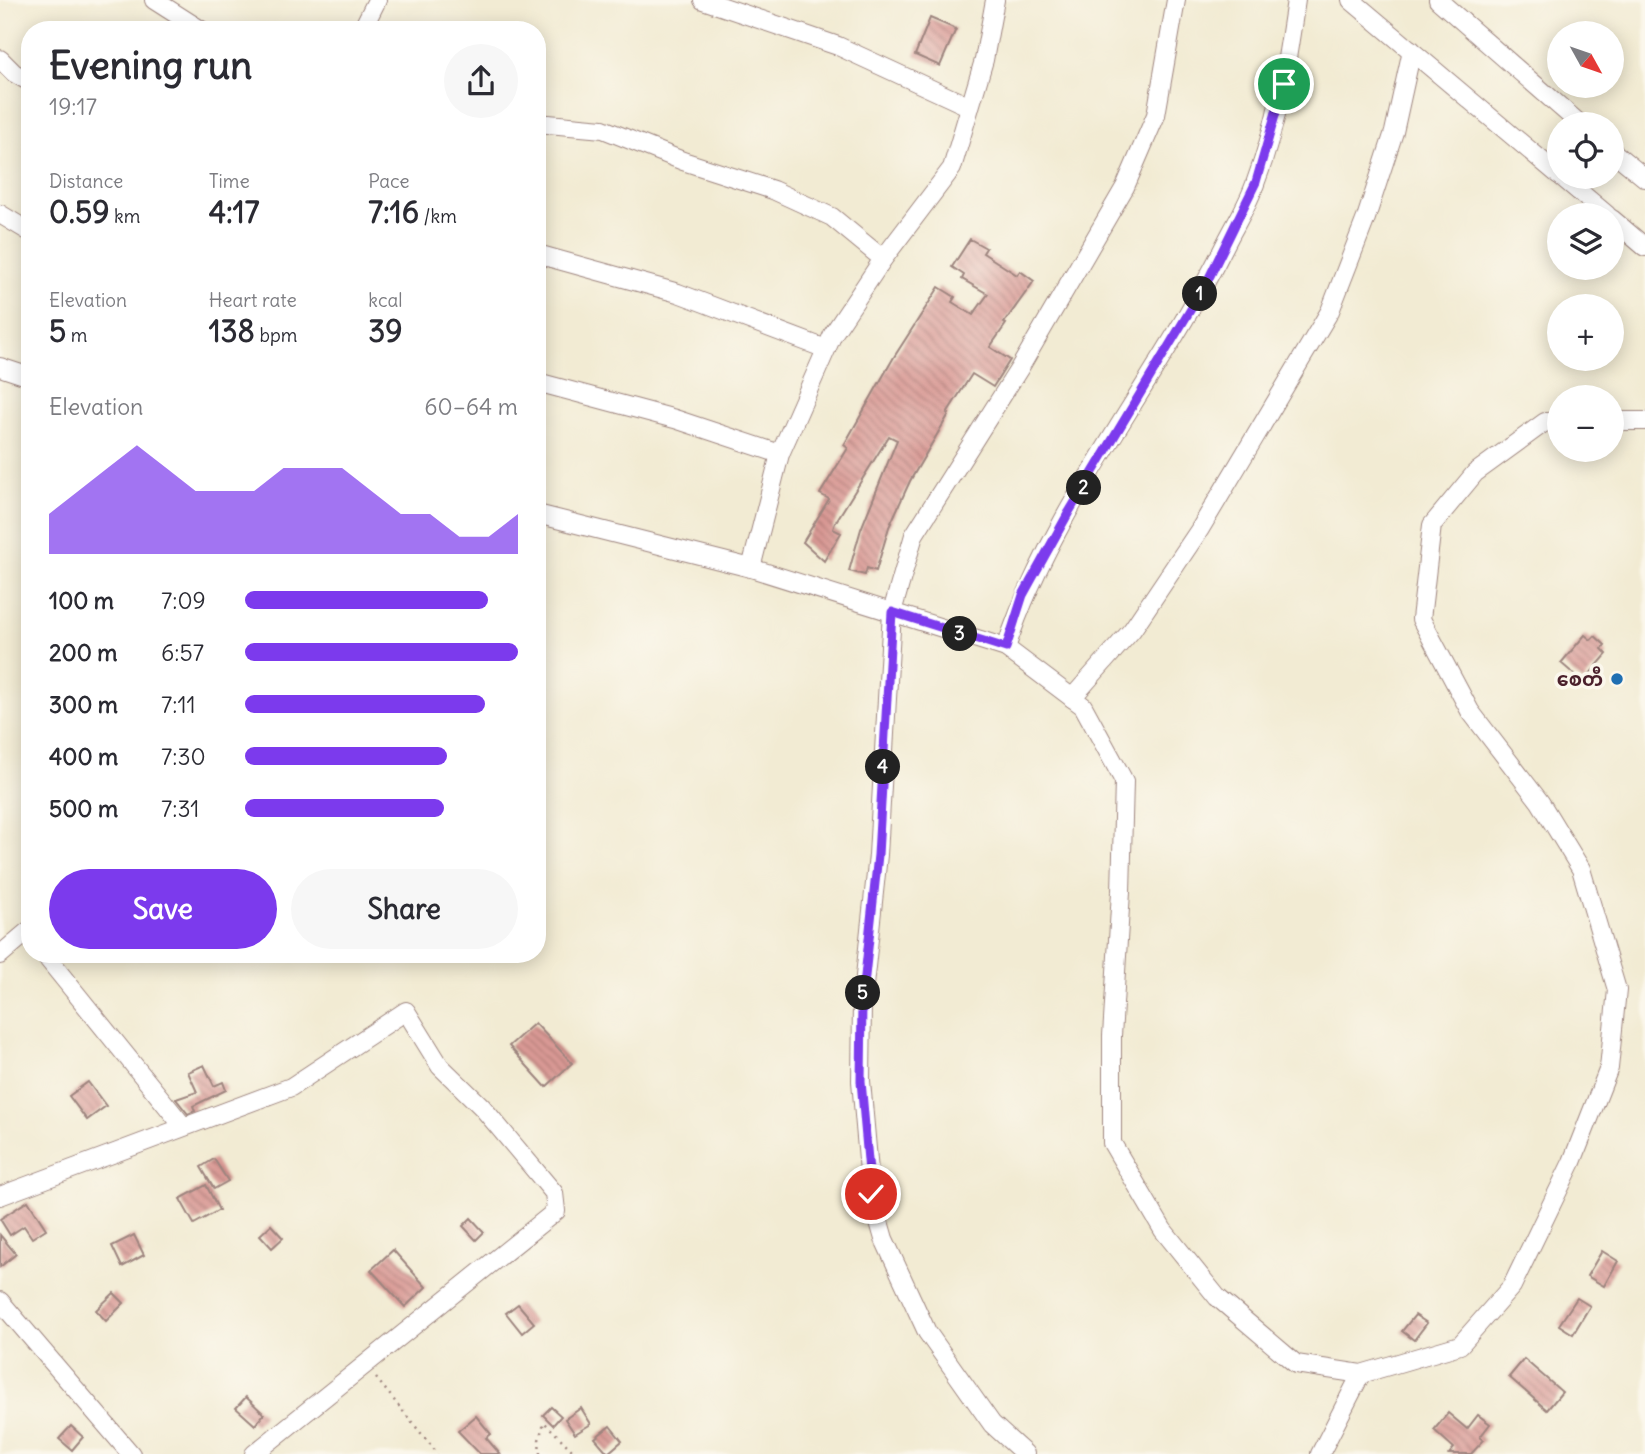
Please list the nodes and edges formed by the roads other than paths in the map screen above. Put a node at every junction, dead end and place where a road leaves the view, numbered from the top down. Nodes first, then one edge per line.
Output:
1 (154, 0) edge
2 (377, 0) edge
3 (703, 0) edge
4 (995, 0) edge
5 (1176, 0) edge
6 (1296, 0) edge
7 (1351, 0) edge
8 (1438, 0) edge
9 (187, 21) edge
10 (366, 21) edge
11 (1412, 50) junction
12 (0, 59) edge
13 (21, 77) edge
14 (970, 107) junction
15 (1566, 112) edge
16 (546, 124) edge
17 (1624, 160) edge
18 (1547, 165) edge
19 (1645, 178) edge
20 (1576, 189) edge
21 (1593, 203) edge
22 (0, 214) edge
23 (21, 227) edge
24 (1624, 229) edge
25 (1645, 247) edge
26 (546, 256) edge
27 (883, 259) junction
28 (826, 349) junction
29 (0, 368) edge
30 (21, 374) edge
31 (546, 384) edge
32 (1624, 421) edge
33 (1645, 421) edge
34 (1547, 422) edge
35 (780, 454) junction
36 (546, 516) edge
37 (751, 568) junction
38 (892, 612) junction
39 (1006, 648) junction
40 (1072, 698) junction
41 (21, 937) edge
42 (0, 955) edge
43 (51, 963) edge
44 (183, 1126) junction
45 (0, 1196) edge
46 (0, 1301) edge
47 (1361, 1374) junction
48 (131, 1454) edge
49 (254, 1454) edge
50 (1026, 1454) edge
51 (1320, 1454) edge

1 - 9 street
2 - 10 street
3 - 14 street
4 - 14 street
5 - 38 street
6 - 39 street
7 - 11 street
8 - 15 street
11 - 18 street
11 - 40 street
12 - 13 street
14 - 27 street
16 - 27 street
17 - 19 street
20 - 21 street
22 - 23 street
24 - 25 street
26 - 28 street
27 - 28 street
28 - 35 street
29 - 30 street
31 - 35 street
32 - 33 street
34 - 47 street
35 - 37 street
36 - 37 street
37 - 38 street
38 - 39 street
38 - 50 street
39 - 40 street
40 - 47 street
41 - 42 street
43 - 44 street
44 - 45 street
44 - 49 street
46 - 48 street
47 - 51 street

